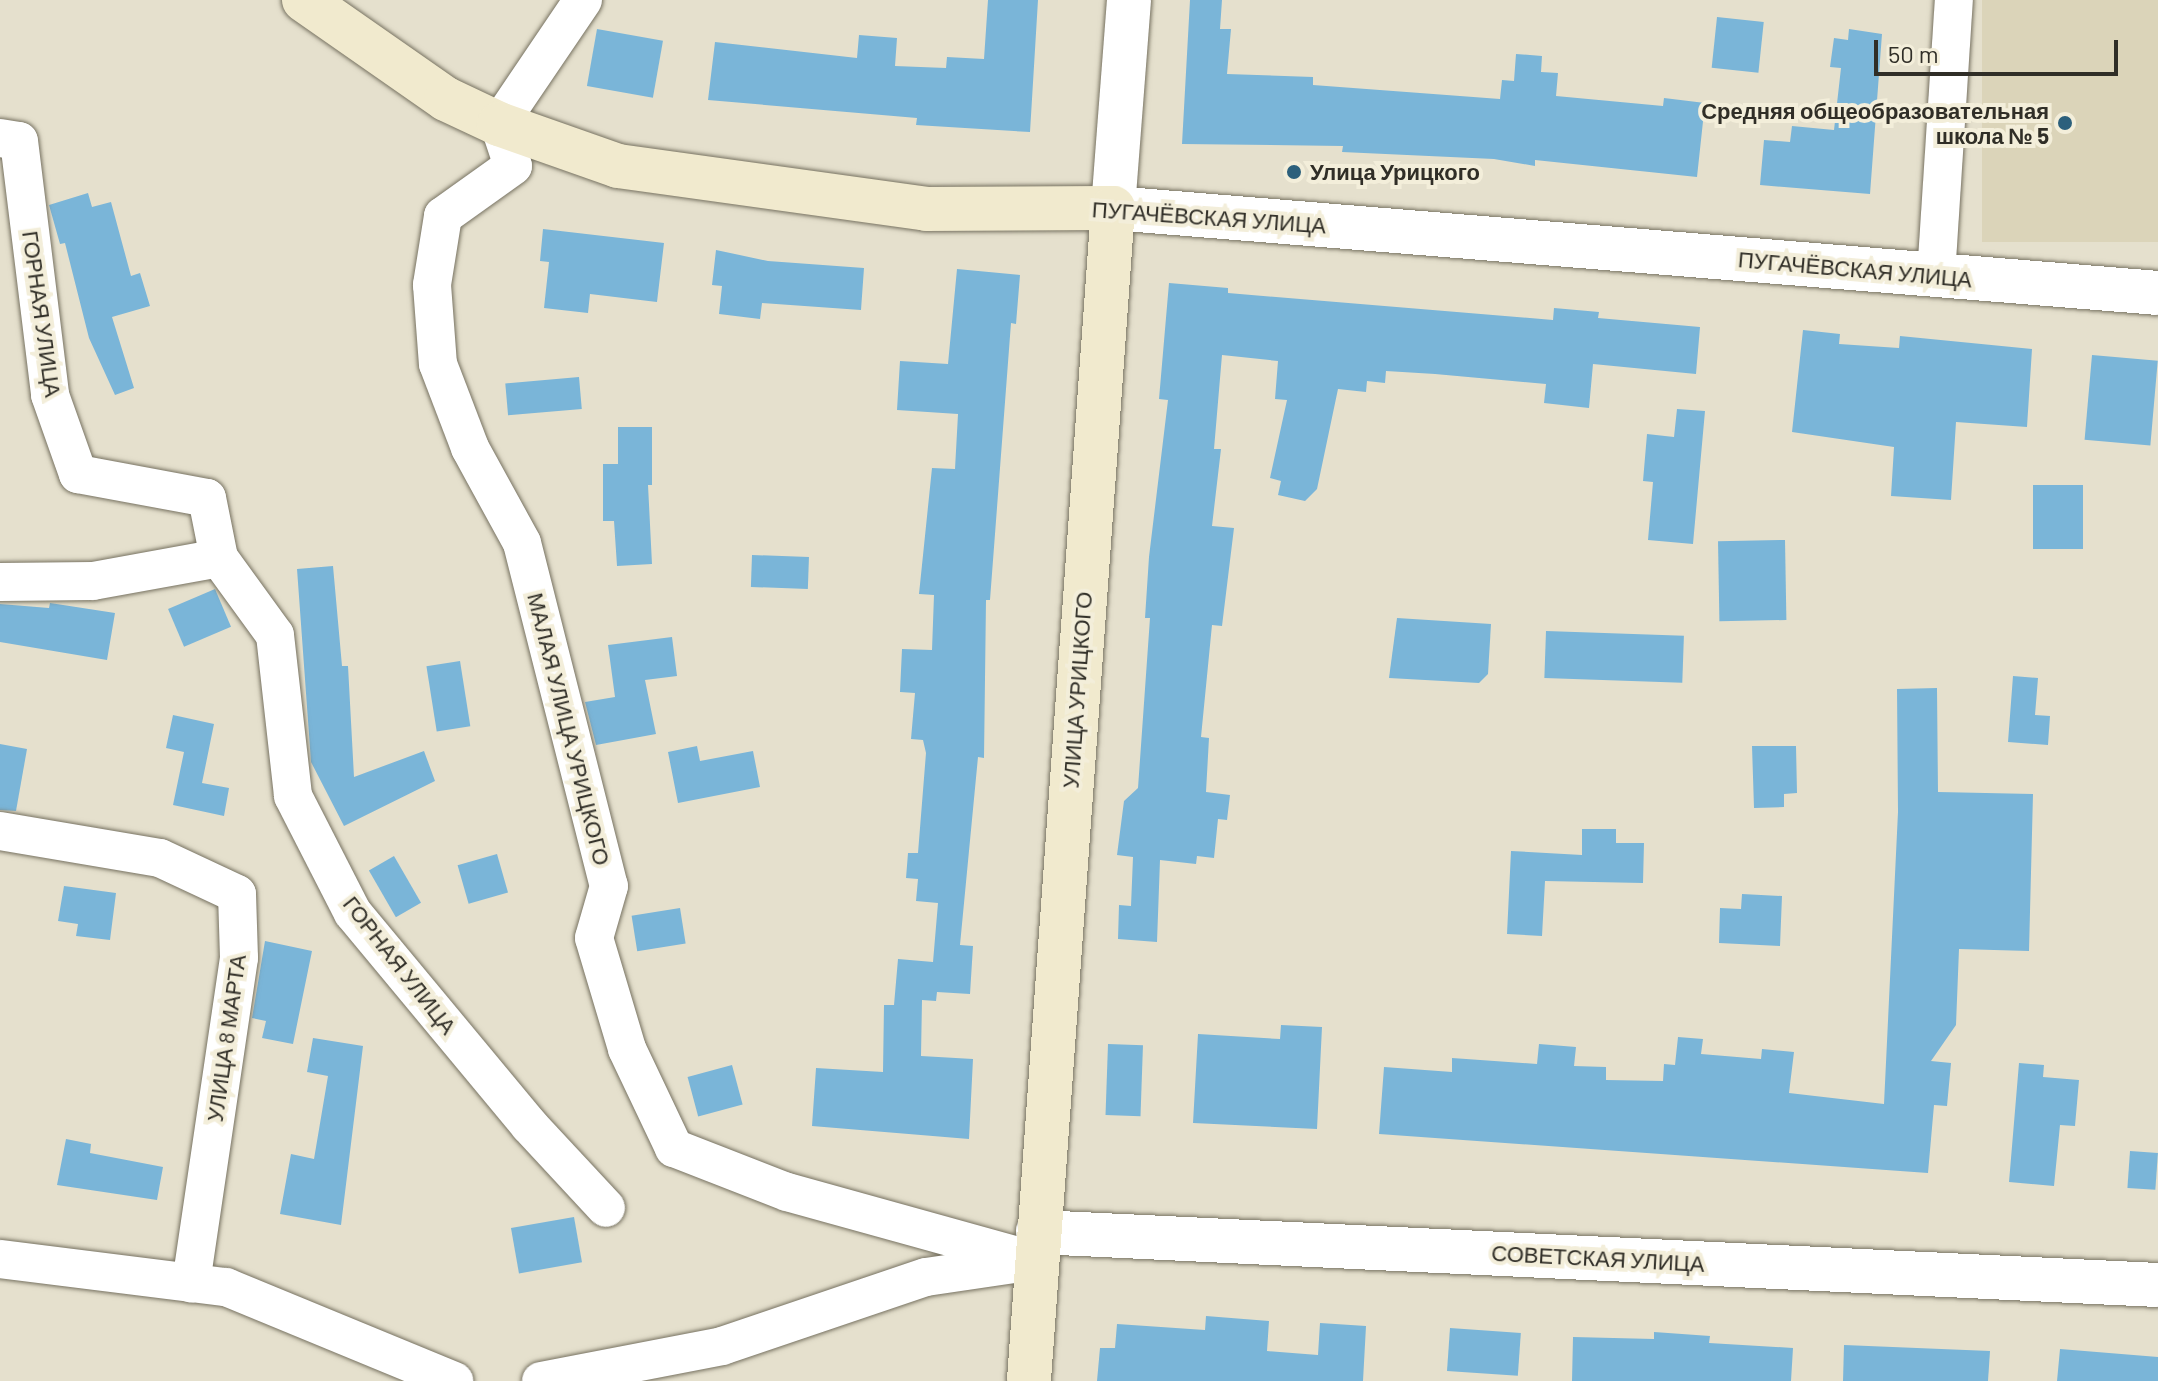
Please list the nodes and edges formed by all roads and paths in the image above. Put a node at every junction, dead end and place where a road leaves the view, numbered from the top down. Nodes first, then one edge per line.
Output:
1 (304, 0) edge
2 (583, 0) edge
3 (1129, 0) edge
4 (1954, 0) edge
5 (499, 124) junction
6 (10, 140) edge
7 (1113, 208) junction
8 (1936, 276) junction
9 (2158, 293) edge
10 (219, 558) junction
11 (0, 582) edge
12 (0, 831) edge
13 (606, 1208) dead end
14 (1037, 1246) junction
15 (0, 1259) edge
16 (191, 1283) junction
17 (2158, 1285) edge
18 (454, 1381) edge
19 (541, 1381) edge
20 (1029, 1381) edge

1 - 5 main road, ПУГАЧЁВСКАЯ УЛИЦА
2 - 5 street
3 - 7 street, УЛИЦА УРИЦКОГО
4 - 8 street
5 - 7 main road, ПУГАЧЁВСКАЯ УЛИЦА
5 - 14 street, МАЛАЯ УЛИЦА УРИЦКОГО
6 - 10 street, ГОРНАЯ УЛИЦА
7 - 8 street, ПУГАЧЁВСКАЯ УЛИЦА
7 - 14 main road, УЛИЦА УРИЦКОГО
8 - 9 street, ПУГАЧЁВСКАЯ УЛИЦА
10 - 11 street
10 - 13 street, ГОРНАЯ УЛИЦА
12 - 16 street, УЛИЦА 8 МАРТА
14 - 17 street, СОВЕТСКАЯ УЛИЦА
14 - 19 street
14 - 20 main road, УЛИЦА УРИЦКОГО
15 - 16 street
16 - 18 street

